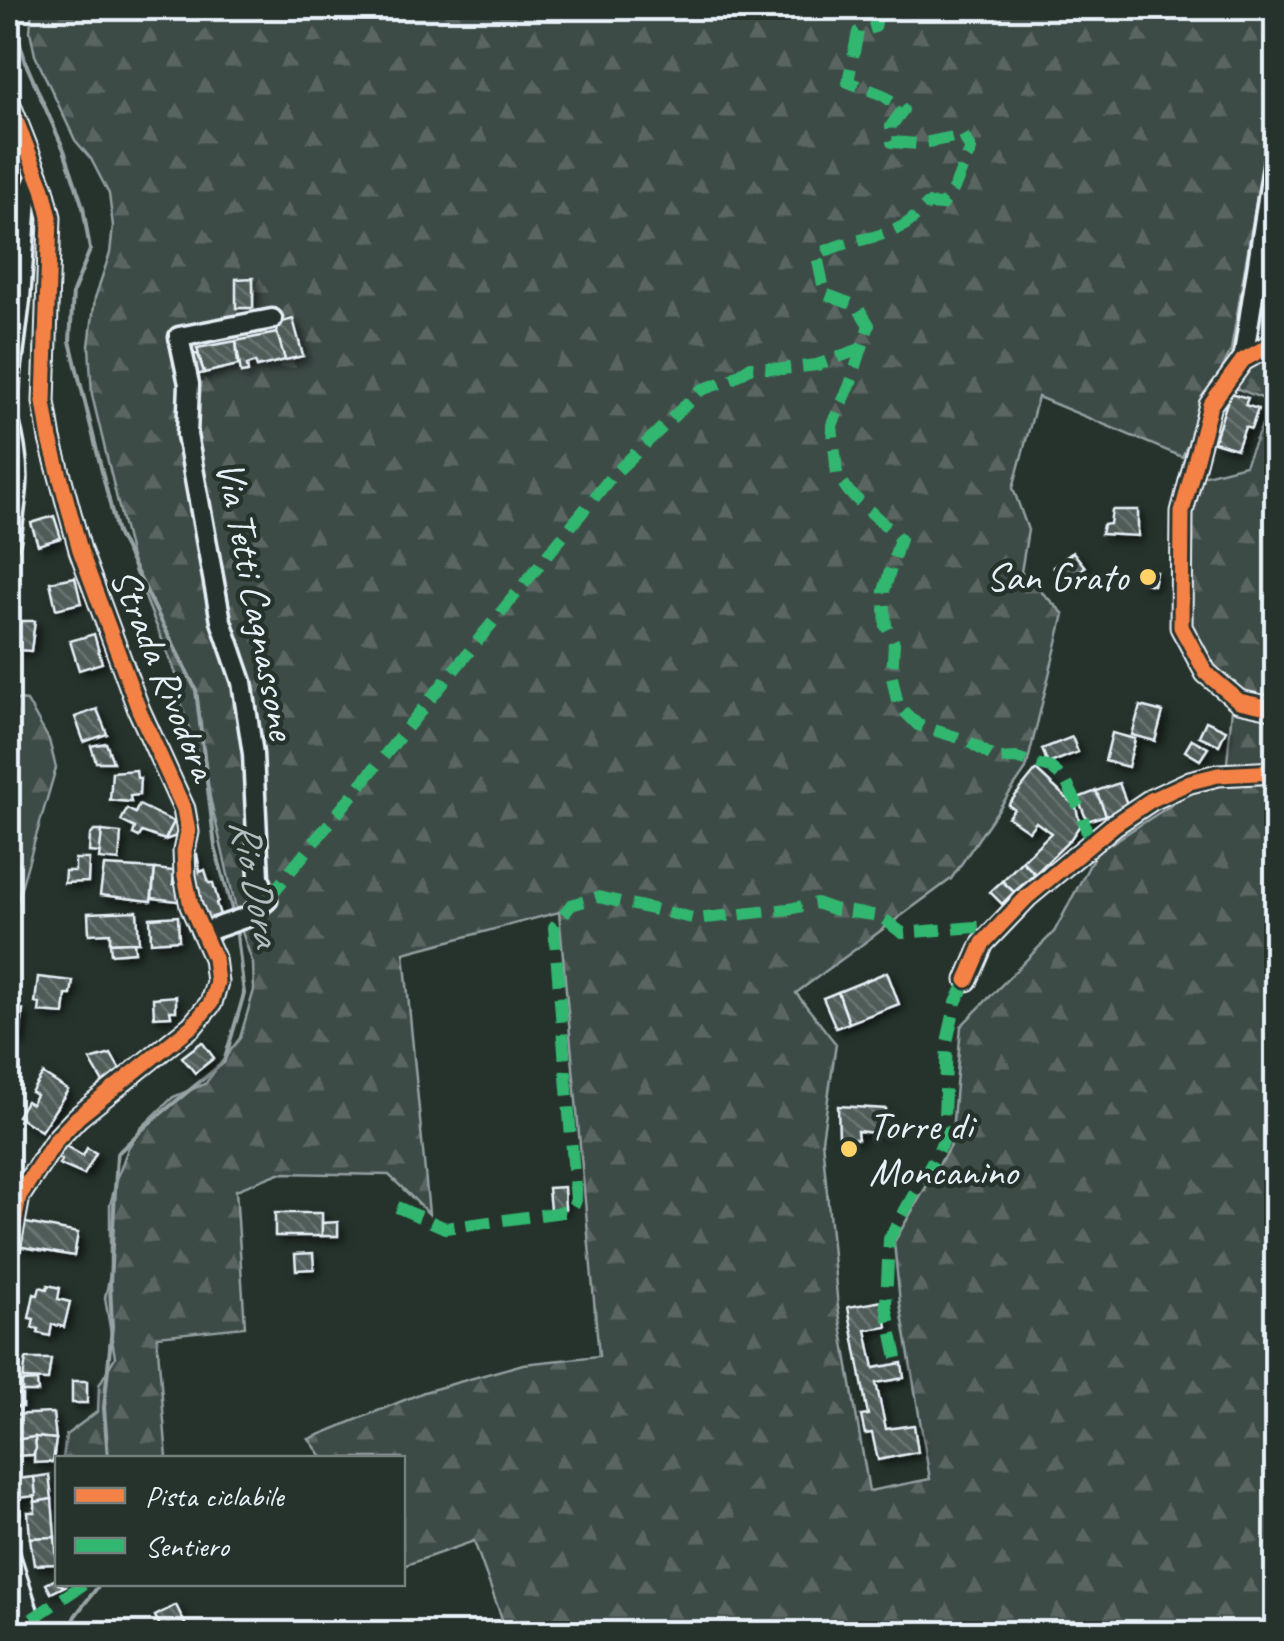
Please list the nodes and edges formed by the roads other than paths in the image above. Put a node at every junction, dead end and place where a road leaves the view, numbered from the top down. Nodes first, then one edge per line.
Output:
1 (8, 100) edge
2 (1276, 148) edge
3 (37, 175) junction
4 (272, 319) dead end
5 (1276, 342) edge
6 (1243, 360) junction
7 (8, 396) edge
8 (8, 418) edge
9 (10, 540) dead end
10 (1276, 709) edge
11 (1276, 772) edge
12 (212, 929) junction
13 (967, 980) dead end
14 (8, 1256) edge
15 (8, 1550) edge
16 (35, 1634) edge

1 - 3 street, Strada Rivodora
2 - 6 street
3 - 7 street
3 - 12 street, Strada Rivodora
4 - 12 street, Via Tetti Cagnassone
5 - 6 street
6 - 10 street
8 - 9 street
11 - 13 street
12 - 14 street, Strada Rivodora
15 - 16 street

